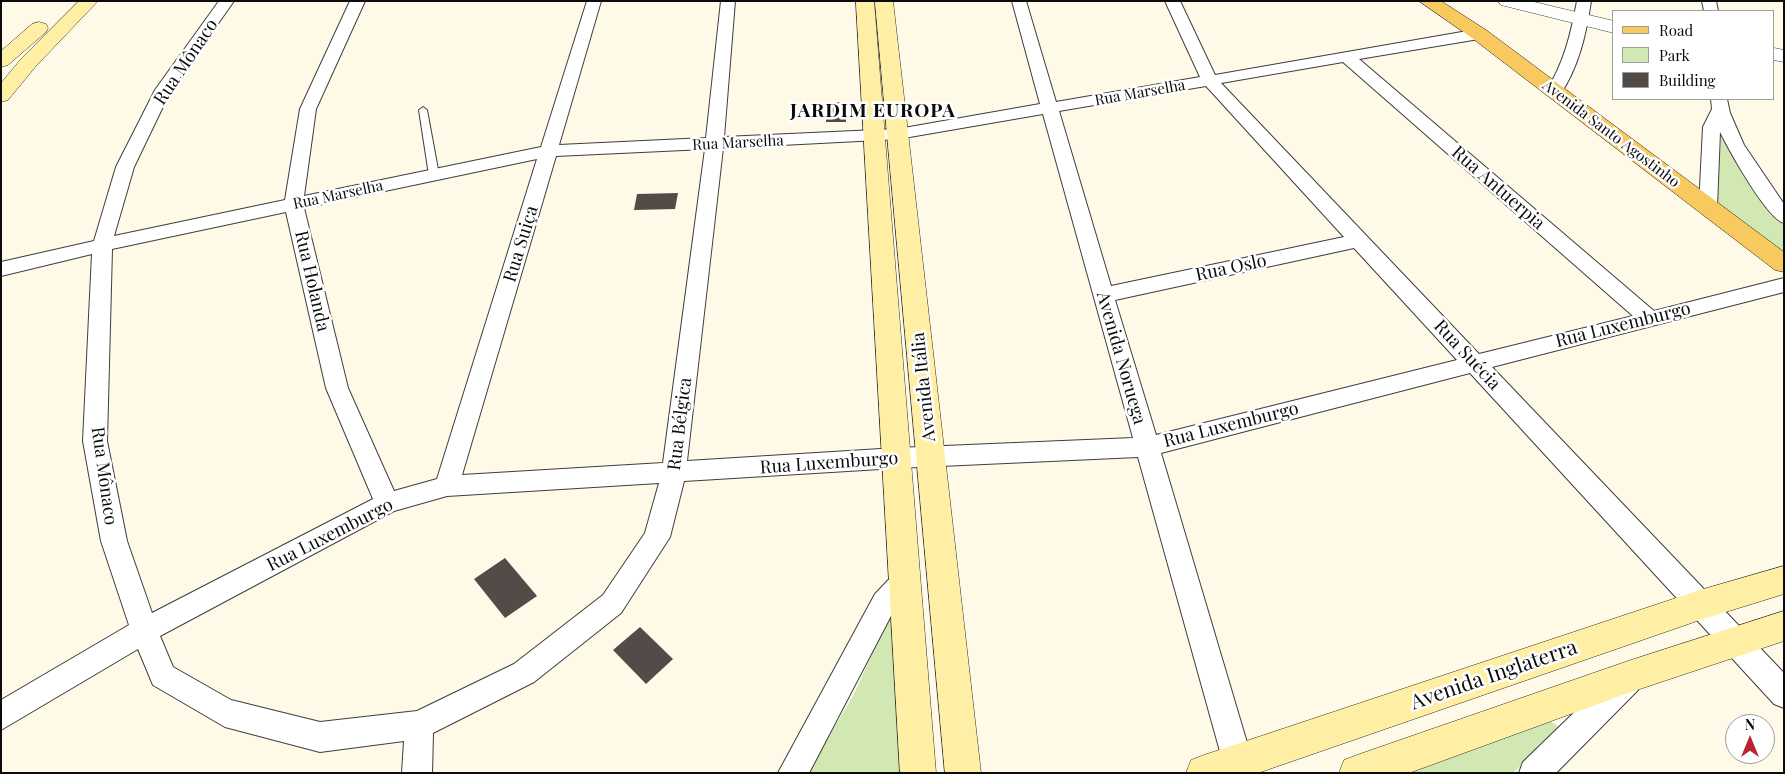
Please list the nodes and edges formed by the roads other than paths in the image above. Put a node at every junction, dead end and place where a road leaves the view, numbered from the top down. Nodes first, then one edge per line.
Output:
1 (68, 1) edge
2 (89, 1) edge
3 (227, 1) edge
4 (358, 1) edge
5 (594, 1) edge
6 (728, 1) edge
7 (865, 1) edge
8 (884, 1) edge
9 (1018, 1) edge
10 (1172, 1) edge
11 (1506, 1) edge
12 (1544, 1) edge
13 (1434, 3) edge
14 (1582, 10) edge
15 (1612, 17) edge
16 (1612, 26) edge
17 (1479, 34) junction
18 (1346, 57) junction
19 (1, 61) edge
20 (1210, 81) junction
21 (1554, 91) junction
22 (1, 96) edge
23 (1720, 104) edge
24 (1050, 109) junction
25 (423, 110) dead end
26 (886, 135) junction
27 (714, 144) junction
28 (549, 151) junction
29 (434, 175) junction
30 (294, 204) junction
31 (1708, 207) junction
32 (1784, 217) edge
33 (1360, 240) junction
34 (102, 245) junction
35 (1784, 264) edge
36 (1, 269) edge
37 (1784, 285) edge
38 (1102, 295) junction
39 (1650, 319) junction
40 (1475, 363) junction
41 (1146, 446) junction
42 (931, 456) junction
43 (897, 458) junction
44 (674, 473) junction
45 (447, 486) junction
46 (387, 503) junction
47 (905, 580) junction
48 (1784, 580) edge
49 (1700, 605) junction
50 (1784, 626) edge
51 (144, 631) junction
52 (1736, 642) junction
53 (1631, 676) junction
54 (1784, 694) edge
55 (1, 716) edge
56 (418, 725) junction
57 (1239, 767) edge
58 (417, 773) edge
59 (793, 773) edge
60 (918, 773) edge
61 (963, 773) edge
62 (1204, 773) edge
63 (1357, 773) edge
64 (1534, 773) edge

1 - 19 main road
2 - 22 main road
3 - 34 street, Rua Mônaco
4 - 30 street, Rua Holanda
5 - 28 street, Rua Suiça
6 - 27 street, Rua Bélgica
7 - 26 main road, Avenida Itália
8 - 26 main road, Avenida Itália
9 - 24 street, Avenida Noruega
10 - 20 street, Rua Suécia
11 - 14 street
12 - 14 street
13 - 17 main road, Avenida Santo Agostinho
14 - 15 street
14 - 16 street
14 - 21 street
17 - 18 street, Rua Marselha
17 - 21 main road, Avenida Santo Agostinho
18 - 20 street, Rua Marselha
18 - 39 street, Rua Antuerpia
20 - 24 street, Rua Marselha
20 - 33 street, Rua Suécia
21 - 31 main road, Avenida Santo Agostinho
23 - 31 street
23 - 32 street
24 - 26 street, Rua Marselha
24 - 38 street, Avenida Noruega
25 - 29 lane
26 - 27 street, Rua Marselha
26 - 42 main road, Avenida Itália
26 - 43 main road, Avenida Itália
27 - 28 street, Rua Marselha
27 - 44 street, Rua Bélgica
28 - 29 street, Rua Marselha
28 - 45 street, Rua Suiça
29 - 30 street, Rua Marselha
30 - 34 street, Rua Marselha
30 - 46 street, Rua Holanda
31 - 35 main road, Avenida Santo Agostinho
33 - 38 street, Rua Oslo
33 - 40 street, Rua Suécia
34 - 36 street, Rua Marselha
34 - 51 street, Rua Mônaco
37 - 39 street, Rua Luxemburgo
38 - 41 street, Avenida Noruega
39 - 40 street, Rua Luxemburgo
40 - 41 street, Rua Luxemburgo
40 - 49 street, Rua Suécia
41 - 42 street, Rua Luxemburgo
41 - 57 street, Avenida Noruega
42 - 43 street, Rua Luxemburgo
42 - 61 main road, Avenida Itália
43 - 44 street, Rua Luxemburgo
43 - 47 main road, Avenida Itália
44 - 45 street, Rua Luxemburgo
44 - 56 street, Rua Bélgica
45 - 46 street, Rua Luxemburgo
46 - 51 street, Rua Luxemburgo
47 - 59 street
47 - 60 main road, Avenida Itália
48 - 49 main road, Avenida Inglaterra
49 - 52 street, Rua Suécia
49 - 57 main road, Avenida Inglaterra
50 - 52 main road
51 - 55 street, Rua Luxemburgo
51 - 56 street, Rua Mônaco
52 - 53 main road
52 - 54 street, Rua Suécia
53 - 63 main road
53 - 64 street
56 - 58 street
57 - 62 main road, Avenida Inglaterra

